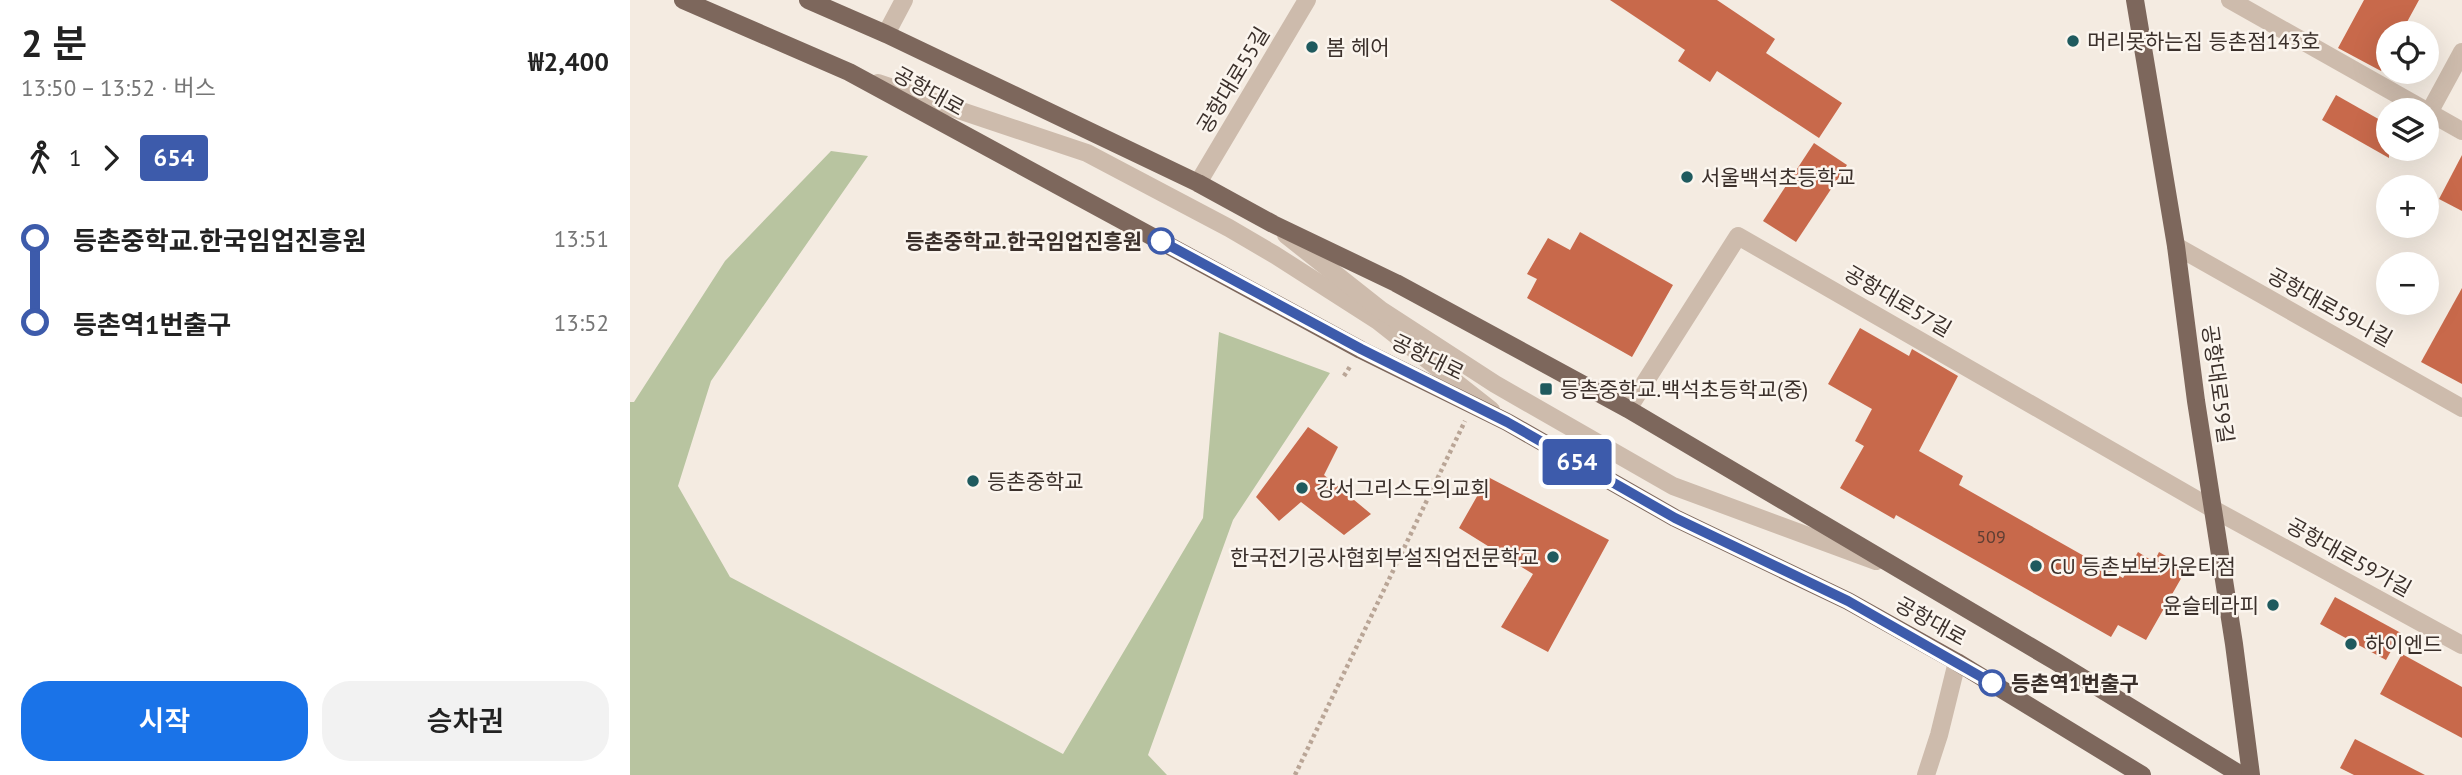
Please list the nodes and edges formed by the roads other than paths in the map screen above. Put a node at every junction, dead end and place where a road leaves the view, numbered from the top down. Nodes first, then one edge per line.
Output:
1 (683, 0) edge
2 (808, 0) edge
3 (904, 0) edge
4 (1307, 0) edge
5 (2135, 0) edge
6 (2230, 0) edge
7 (886, 34) junction
8 (2462, 52) edge
9 (849, 72) junction
10 (2407, 98) edge
11 (2437, 98) edge
12 (2439, 117) edge
13 (2462, 131) edge
14 (1198, 183) junction
15 (1273, 224) junction
16 (2176, 246) junction
17 (2462, 408) edge
18 (1628, 409) junction
19 (1507, 422) junction
20 (2214, 509) junction
21 (1899, 569) junction
22 (2462, 645) edge
23 (1957, 662) junction
24 (1923, 774) edge
25 (2142, 775) edge
26 (2241, 775) edge
27 (2252, 775) edge

1 - 9 main road, 공항대로
2 - 7 main road, 공항대로
3 - 7 street
4 - 14 street, 공항대로55길
5 - 16 main road, 공항대로59길
6 - 10 street
7 - 14 main road, 공항대로
8 - 11 street
9 - 19 main road, 공항대로
9 - 19 street
12 - 13 street
14 - 15 main road, 공항대로
15 - 18 main road, 공항대로
15 - 21 street
16 - 17 street, 공항대로59나길
16 - 20 main road, 공항대로59길
18 - 20 street, 공항대로57길
18 - 21 main road, 공항대로
19 - 23 main road, 공항대로
20 - 22 street, 공항대로59가길
20 - 27 main road, 공항대로59길
21 - 26 main road, 공항대로
23 - 24 street
23 - 25 main road, 공항대로

